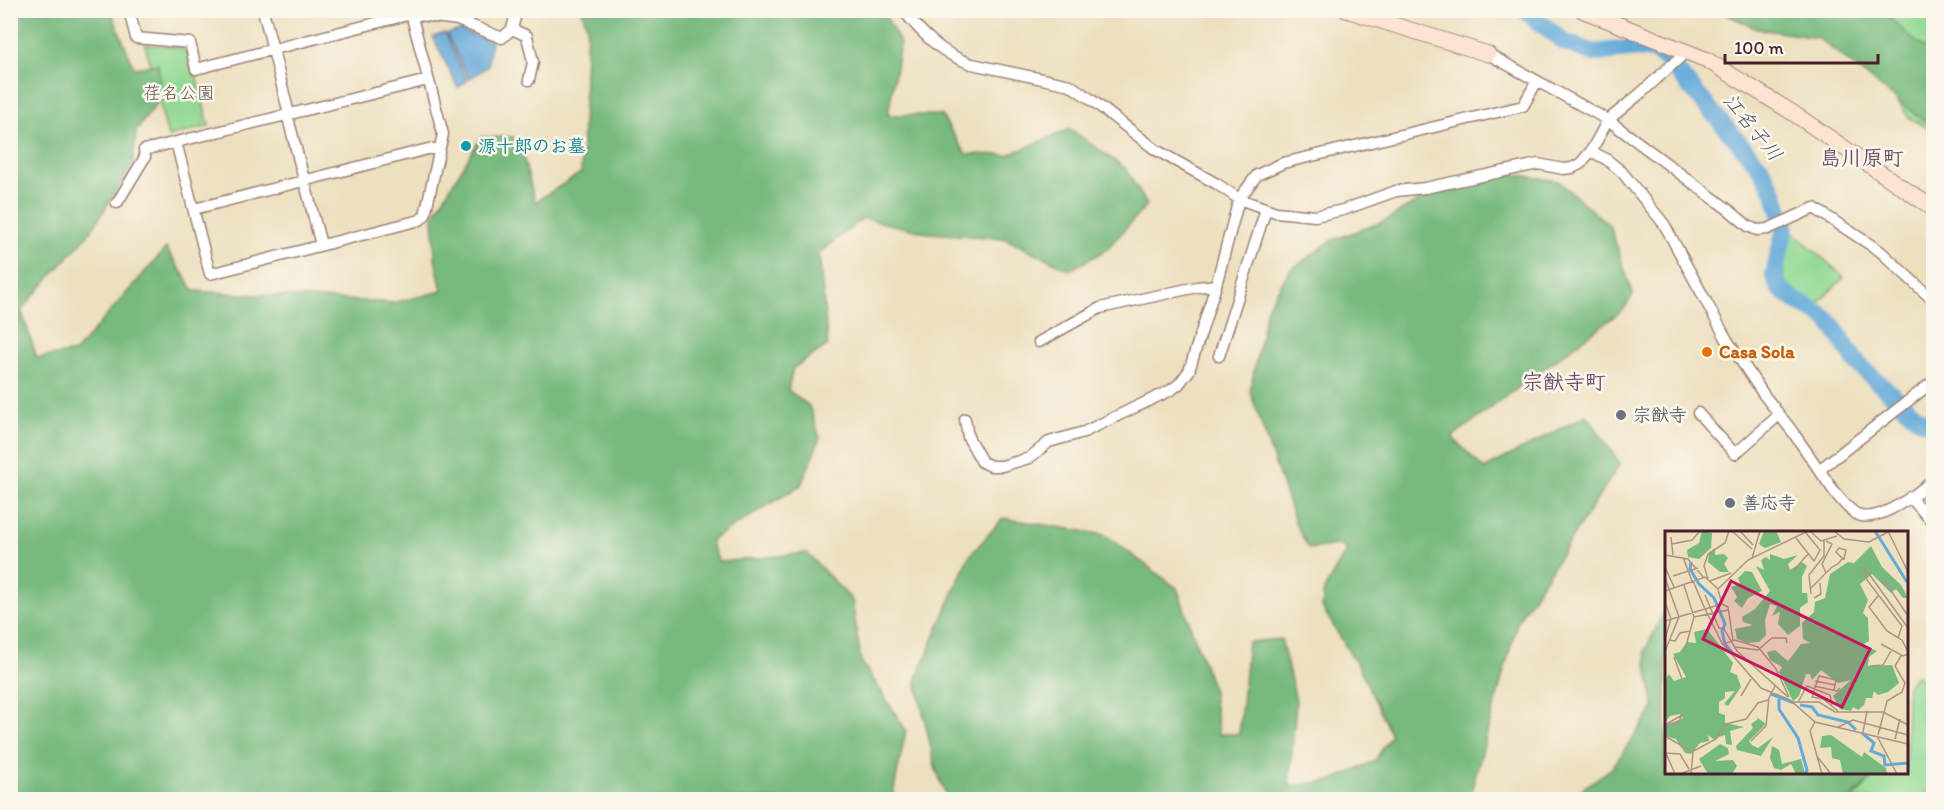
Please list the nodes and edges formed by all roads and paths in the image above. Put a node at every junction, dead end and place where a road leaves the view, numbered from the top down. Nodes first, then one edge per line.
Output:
1 (129, 10) edge
2 (263, 10) edge
3 (517, 10) edge
4 (903, 10) edge
5 (1346, 10) edge
6 (1582, 10) edge
7 (411, 12) edge
8 (512, 29) junction
9 (273, 49) junction
10 (1488, 54) joint
11 (1682, 56) junction
12 (428, 80) junction
13 (529, 80) dead end
14 (1537, 81) junction
15 (288, 114) junction
16 (1608, 120) junction
17 (176, 142) junction
18 (440, 149) junction
19 (1591, 151) junction
20 (304, 180) junction
21 (1239, 199) junction
22 (117, 203) dead end
23 (194, 209) junction
24 (1266, 209) junction
25 (1934, 209) edge
26 (321, 245) junction
27 (1216, 285) junction
28 (1934, 301) edge
29 (1039, 342) dead end
30 (1219, 356) dead end
31 (1934, 381) edge
32 (1698, 413) dead end
33 (1779, 415) junction
34 (964, 420) dead end
35 (1819, 470) junction
36 (1934, 479) edge
37 (1910, 497) junction
38 (1934, 524) edge

1 - 9 street
2 - 9 street
3 - 8 street
4 - 21 street
5 - 10 main road
6 - 11 main road
7 - 8 street
7 - 9 street
7 - 12 street
8 - 13 street
9 - 15 street
10 - 14 street
11 - 16 street
11 - 25 main road
12 - 15 street
12 - 18 street
14 - 16 street
14 - 21 street
15 - 17 street
15 - 20 street
16 - 19 street
16 - 28 street
17 - 22 street
17 - 23 street
18 - 20 street
18 - 26 street
19 - 24 street
19 - 33 street
20 - 23 street
20 - 26 street
21 - 24 street
21 - 27 street
23 - 26 street
24 - 30 street
27 - 29 street
27 - 34 street
31 - 35 street
32 - 33 street
33 - 35 street
35 - 37 street
36 - 37 street
37 - 38 street

